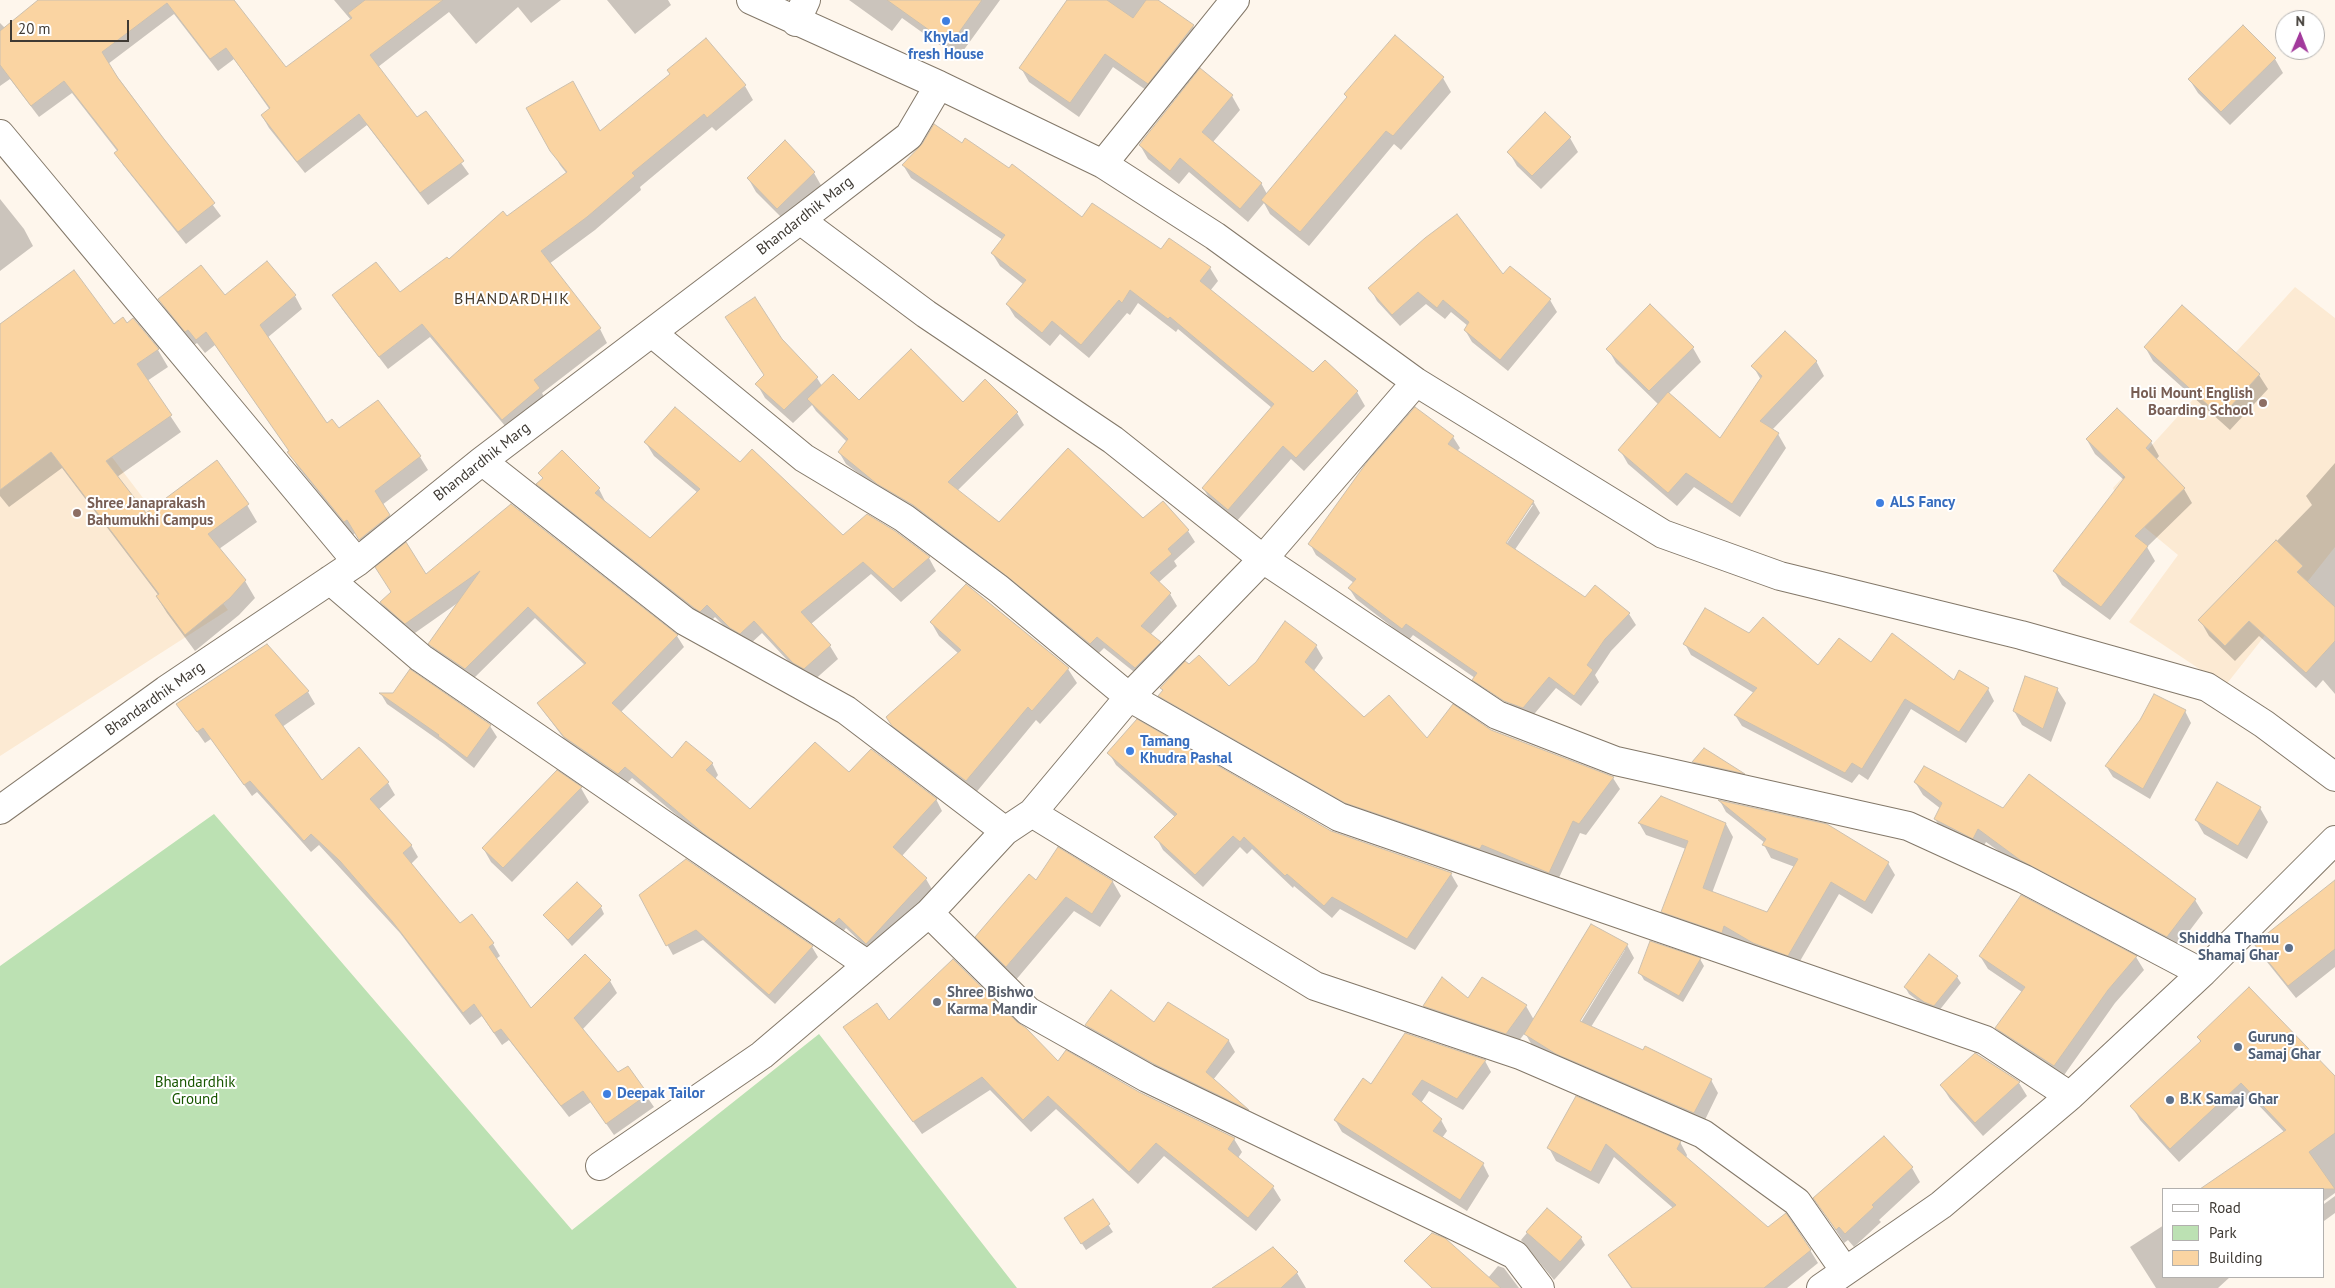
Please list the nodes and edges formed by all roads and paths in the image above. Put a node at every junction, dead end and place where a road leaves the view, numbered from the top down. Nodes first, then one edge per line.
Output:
1 (751, 0) edge
2 (1235, 0) edge
3 (801, 11) edge
4 (939, 85) junction
5 (0, 134) edge
6 (1103, 164) junction
7 (800, 220) junction
8 (652, 333) junction
9 (1416, 382) junction
10 (482, 460) junction
11 (1263, 559) junction
12 (357, 562) junction
13 (330, 580) junction
14 (1129, 696) junction
15 (2335, 777) edge
16 (0, 810) edge
17 (1032, 813) junction
18 (1005, 831) junction
19 (2335, 840) edge
20 (929, 912) junction
21 (868, 965) junction
22 (2202, 973) junction
23 (2070, 1096) junction
24 (600, 1166) dead end
25 (1845, 1270) junction
26 (1540, 1288) edge
27 (1821, 1288) edge

1 - 3 street
2 - 6 street
3 - 4 street
4 - 6 street
4 - 7 street, Bhandardhik Marg
5 - 12 street
6 - 9 street
7 - 8 street, Bhandardhik Marg
7 - 11 street
8 - 10 street, Bhandardhik Marg
8 - 14 street
9 - 11 street
9 - 15 street
10 - 12 street, Bhandardhik Marg
10 - 18 street
11 - 14 street
11 - 22 street
12 - 13 street, Bhandardhik Marg
13 - 16 street, Bhandardhik Marg
13 - 21 street
14 - 17 street
14 - 23 street
17 - 18 street
17 - 25 street
18 - 20 street
19 - 22 street
20 - 21 street
20 - 26 street
21 - 24 street
22 - 23 street
23 - 25 street
25 - 27 street

